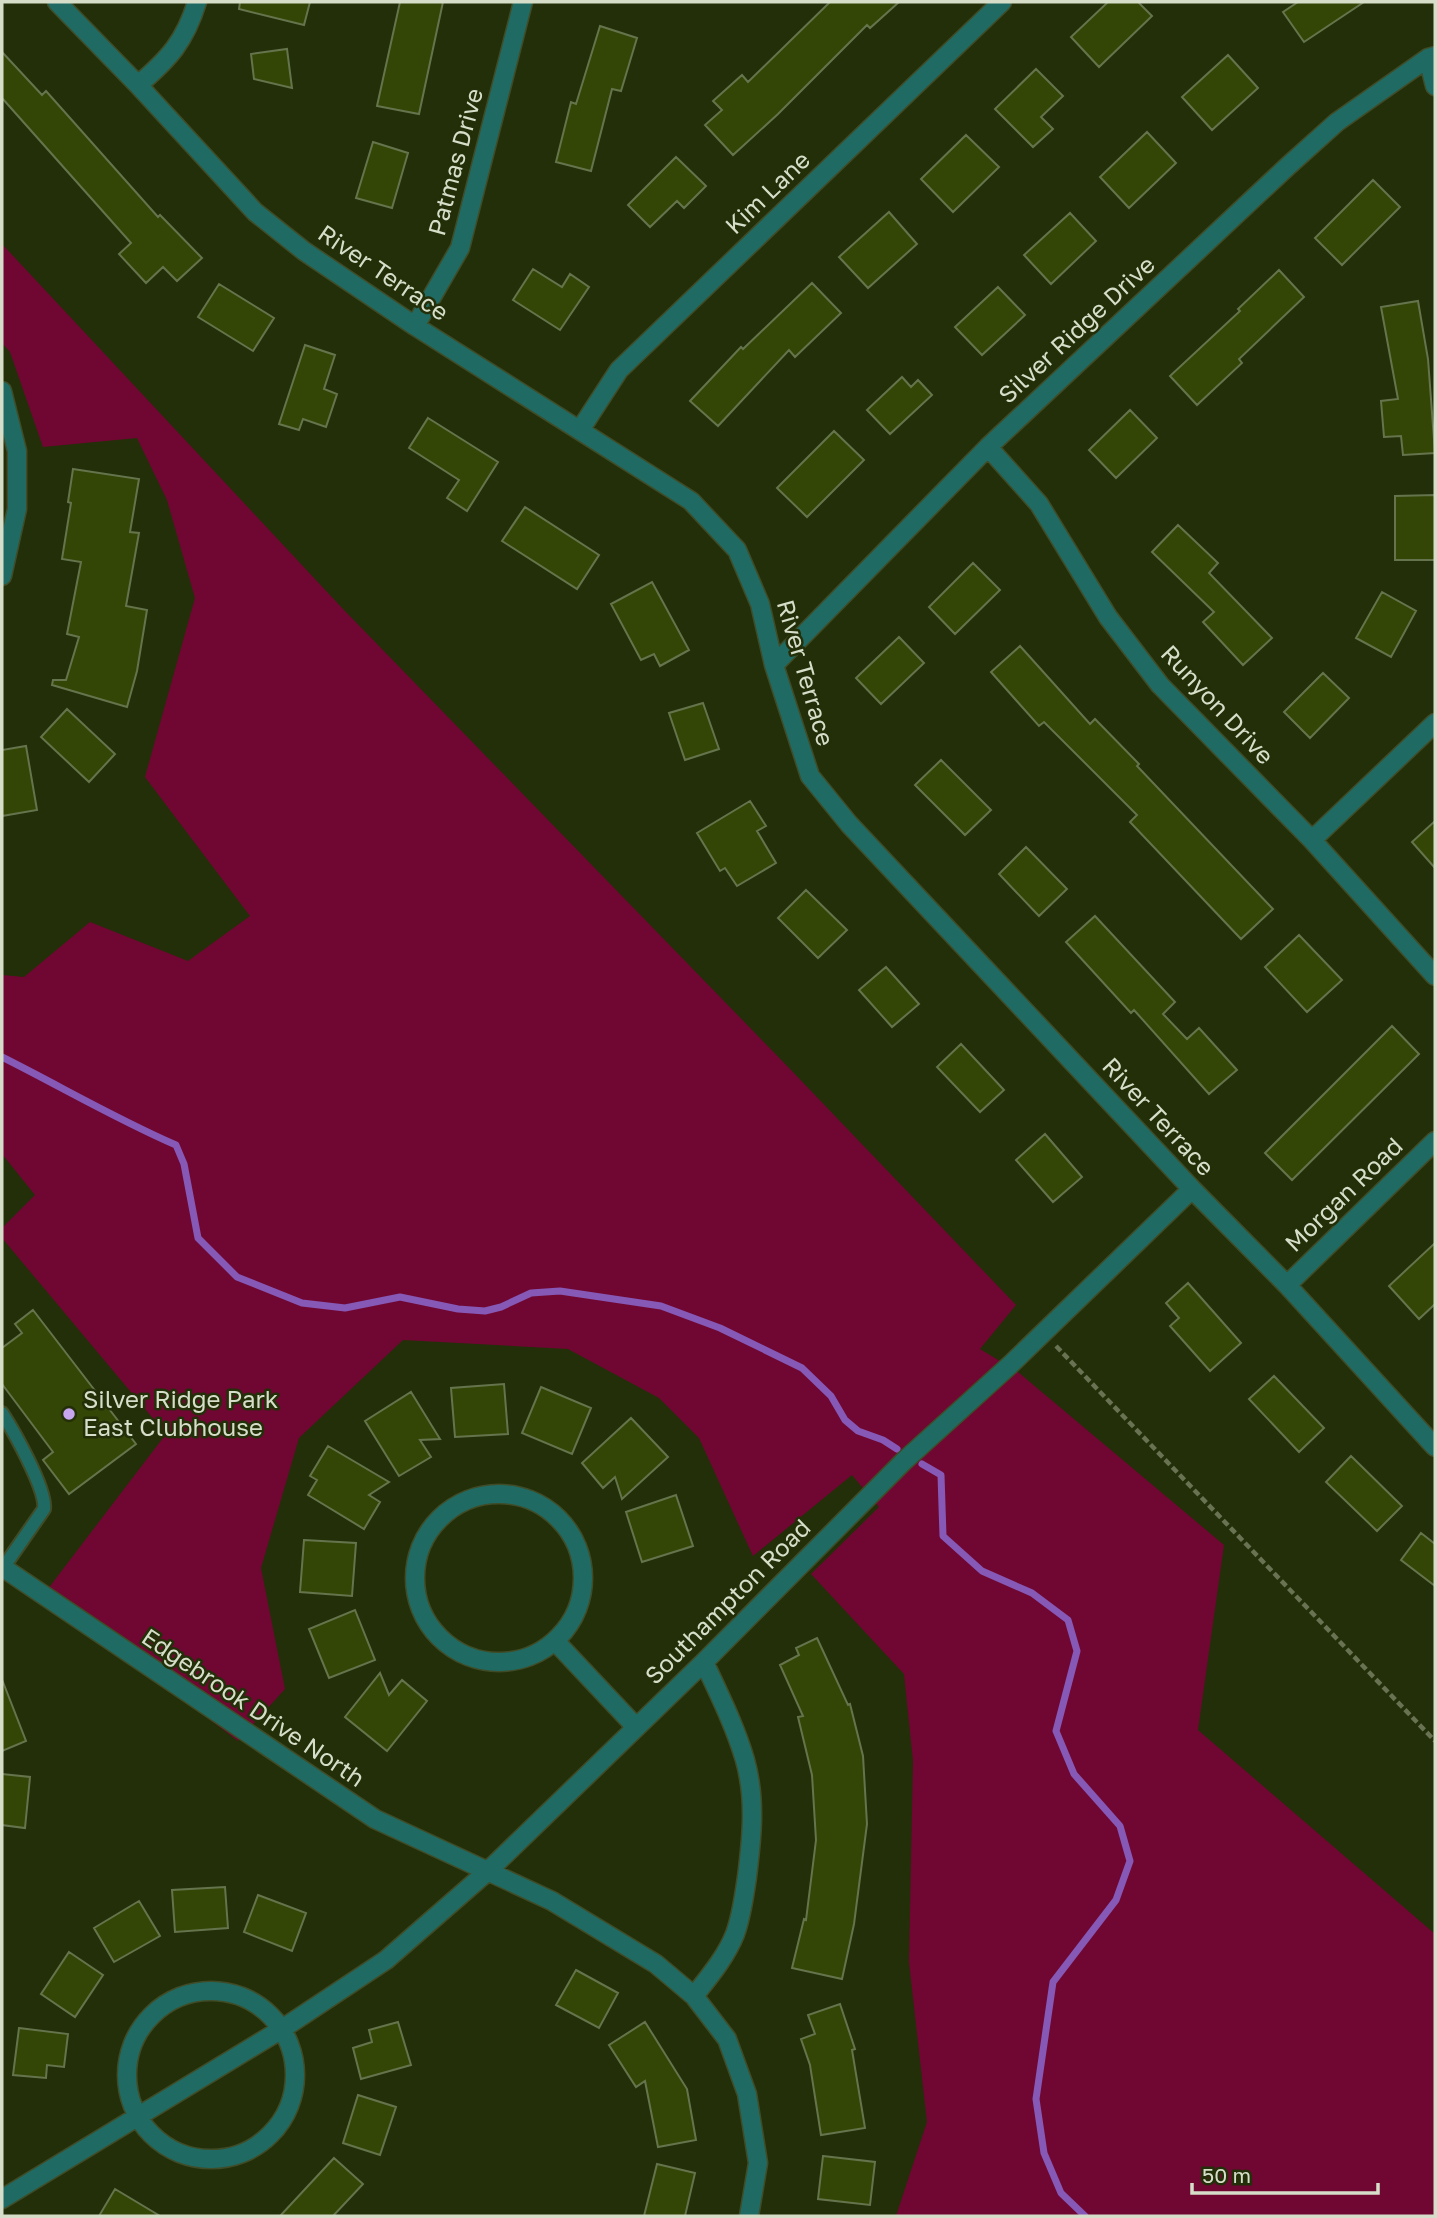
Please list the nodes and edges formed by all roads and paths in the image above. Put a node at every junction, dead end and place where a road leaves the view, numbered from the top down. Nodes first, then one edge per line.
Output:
1 (57, 2) edge
2 (197, 2) edge
3 (523, 2) edge
4 (1002, 2) edge
5 (1432, 57) edge
6 (138, 85) junction
7 (1435, 86) edge
8 (415, 326) junction
9 (2, 391) edge
10 (580, 430) junction
11 (988, 447) junction
12 (2, 576) edge
13 (774, 665) junction
14 (1435, 723) edge
15 (1312, 840) junction
16 (1435, 976) edge
17 (1435, 1141) edge
18 (1192, 1189) junction
19 (1287, 1285) junction
20 (1044, 1332) junction
21 (2, 1413) edge
22 (1435, 1447) edge
23 (2, 1567) edge
24 (555, 1642) junction
25 (704, 1662) junction
26 (636, 1727) junction
27 (1435, 1741) edge
28 (488, 1871) junction
29 (694, 1996) junction
30 (282, 2029) junction
31 (137, 2118) junction
32 (2, 2199) edge
33 (749, 2216) edge

1 - 6 street, River Terrace
2 - 6 street
3 - 8 street, Patmas Drive
4 - 10 street, Kim Lane
5 - 7 street
5 - 11 street, Silver Ridge Drive
6 - 8 street, River Terrace
8 - 10 street, River Terrace
9 - 12 street
10 - 13 street, River Terrace
11 - 13 street, Silver Ridge Drive
11 - 15 street, Runyon Drive
13 - 18 street, River Terrace
14 - 15 street
15 - 16 street, Runyon Drive
17 - 19 street, Morgan Road
18 - 19 street, River Terrace
18 - 20 street, Southampton Road
19 - 22 street, River Terrace
20 - 25 street, Southampton Road
20 - 27 path
21 - 23 lane
23 - 28 street, Edgebrook Drive North
24 - 24 street
24 - 26 street
25 - 26 street, Southampton Road
25 - 29 street
26 - 28 street, Southampton Road
28 - 29 street, Edgebrook Drive North
28 - 30 street, Southampton Road
29 - 33 street, Edgebrook Drive North
30 - 31 street, Southampton Road
30 - 31 street
30 - 31 street
31 - 32 street, Southampton Road

